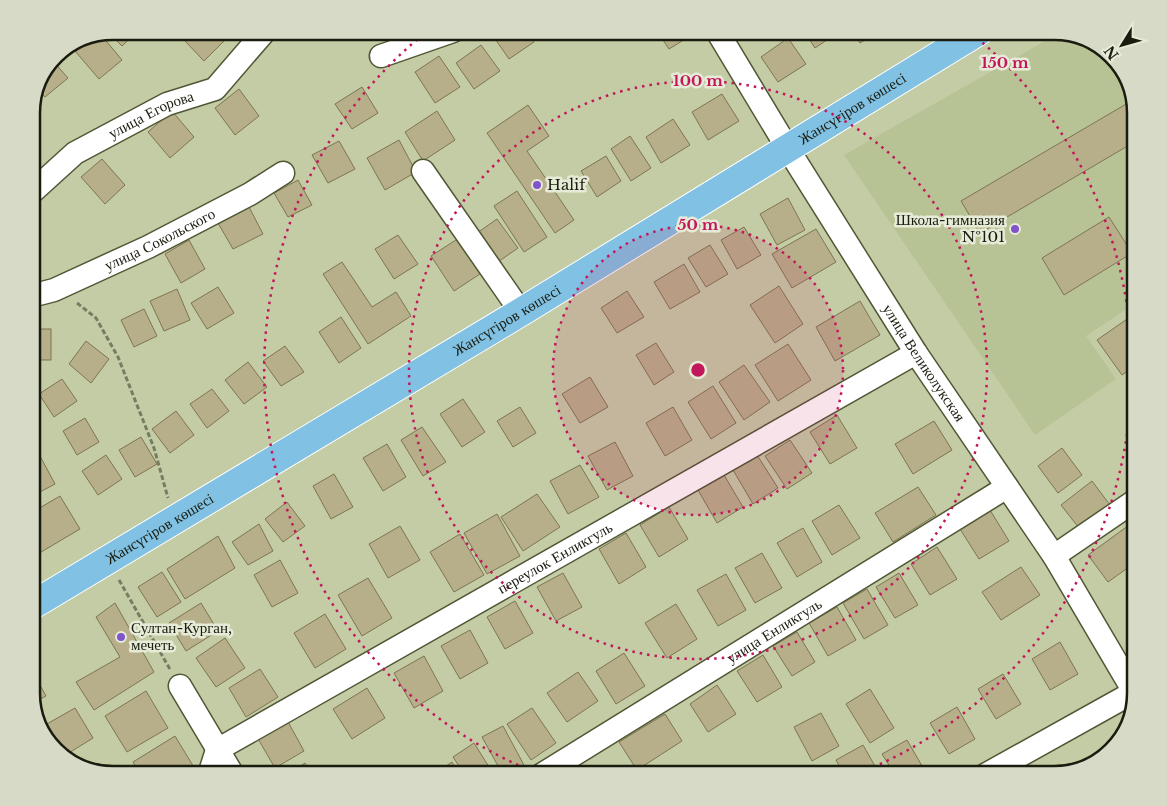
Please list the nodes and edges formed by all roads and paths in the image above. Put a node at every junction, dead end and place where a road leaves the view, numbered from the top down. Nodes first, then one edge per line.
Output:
1 (257, 40) edge
2 (427, 40) edge
3 (722, 40) edge
4 (961, 40) edge
5 (381, 56) dead end
6 (788, 149) junction
7 (423, 171) dead end
8 (283, 173) dead end
9 (40, 185) edge
10 (40, 293) edge
11 (40, 294) edge
12 (521, 312) junction
13 (916, 353) junction
14 (1007, 487) junction
15 (1127, 506) edge
16 (175, 520) junction
17 (1054, 556) junction
18 (108, 560) junction
19 (40, 601) edge
20 (1127, 679) edge
21 (180, 686) joint
22 (1127, 698) edge
23 (217, 750) junction
24 (212, 766) edge
25 (227, 766) edge
26 (556, 766) edge
27 (1001, 766) edge

1 - 9 street, улица Егорова
2 - 5 street
3 - 6 street, улица Великолукская
4 - 6 main road, Жансүгіров көшесі
6 - 12 main road, Жансүгіров көшесі
6 - 13 street, улица Великолукская
7 - 12 street
8 - 10 street, улица Сокольского
11 - 16 path
12 - 16 main road, Жансүгіров көшесі
13 - 14 street, улица Великолукская
13 - 23 street, переулок Енликгуль
14 - 17 street, улица Великолукская
14 - 26 street, улица Енликгуль
15 - 17 street
16 - 18 main road, Жансүгіров көшесі
17 - 20 street, улица Великолукская
18 - 19 main road, Жансүгіров көшесі
18 - 21 path
21 - 23 street
22 - 27 street
23 - 24 street
23 - 25 street

